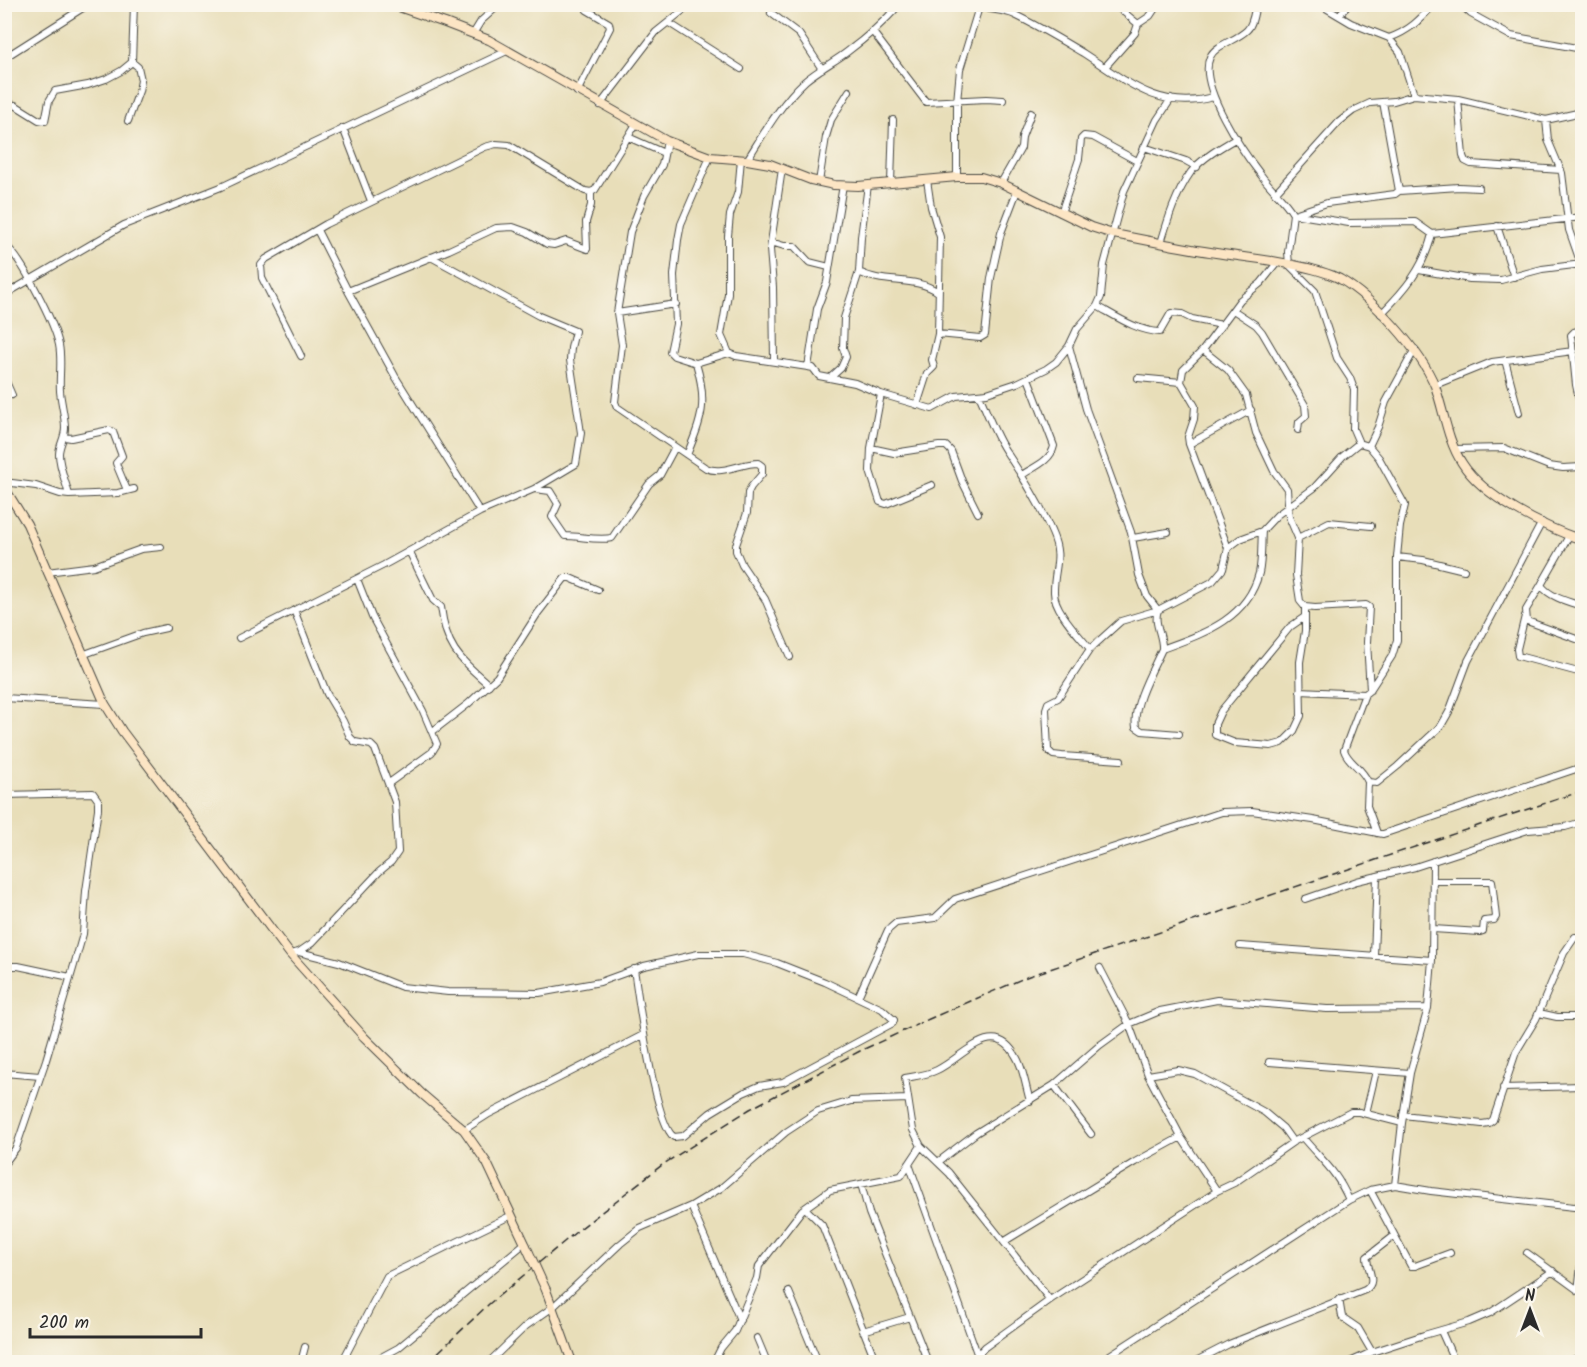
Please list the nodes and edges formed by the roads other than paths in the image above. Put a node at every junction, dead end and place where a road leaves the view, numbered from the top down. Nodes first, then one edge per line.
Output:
1 (89, 4) edge
2 (134, 4) edge
3 (390, 4) edge
4 (500, 4) edge
5 (691, 4) edge
6 (883, 4) edge
7 (900, 4) edge
8 (1114, 4) edge
9 (1158, 4) edge
10 (1256, 4) edge
11 (1319, 4) edge
12 (1349, 4) edge
13 (1434, 4) edge
14 (1460, 4) edge
15 (1472, 4) edge
16 (977, 6) edge
17 (418, 8) edge
18 (587, 10) dead end
19 (893, 12) junction
20 (771, 13) dead end
21 (1471, 14) junction
22 (1339, 15) junction
23 (669, 23) junction
24 (1138, 24) junction
25 (872, 31) junction
26 (473, 34) junction
27 (1389, 38) junction
28 (1582, 49) edge
29 (507, 51) junction
30 (4, 58) edge
31 (132, 62) junction
32 (1105, 68) junction
33 (741, 69) dead end
34 (822, 69) junction
35 (849, 91) dead end
36 (577, 92) junction
37 (1414, 95) junction
38 (1213, 97) junction
39 (1171, 99) junction
40 (1458, 99) junction
41 (1003, 100) dead end
42 (957, 102) junction
43 (1383, 102) junction
44 (15, 105) dead end
45 (600, 105) junction
46 (1582, 112) edge
47 (1031, 113) dead end
48 (893, 120) dead end
49 (1546, 120) junction
50 (128, 121) dead end
51 (636, 124) junction
52 (343, 128) junction
53 (628, 137) junction
54 (1237, 138) junction
55 (667, 141) junction
56 (1144, 147) junction
57 (664, 153) junction
58 (710, 157) junction
59 (744, 160) junction
60 (1137, 161) junction
61 (1197, 167) junction
62 (782, 169) junction
63 (1561, 170) junction
64 (957, 177) junction
65 (927, 180) junction
66 (819, 182) junction
67 (891, 183) junction
68 (1001, 183) junction
69 (843, 185) junction
70 (868, 185) junction
71 (1479, 188) dead end
72 (1399, 191) junction
73 (591, 192) junction
74 (1017, 192) junction
75 (1275, 193) junction
76 (371, 201) junction
77 (1061, 213) junction
78 (1293, 214) junction
79 (1566, 217) junction
80 (1582, 217) edge
81 (1497, 226) junction
82 (317, 230) junction
83 (1113, 234) junction
84 (1432, 234) junction
85 (771, 242) junction
86 (1161, 243) junction
87 (4, 244) edge
88 (431, 257) junction
89 (1277, 263) junction
90 (1582, 264) edge
91 (1289, 265) junction
92 (830, 267) junction
93 (1419, 270) junction
94 (859, 272) junction
95 (1514, 277) junction
96 (30, 280) junction
97 (348, 291) junction
98 (938, 292) junction
99 (4, 295) edge
100 (676, 304) junction
101 (1097, 306) junction
102 (1233, 310) junction
103 (617, 314) junction
104 (1382, 314) junction
105 (1222, 325) junction
106 (1582, 330) edge
107 (938, 334) junction
108 (1069, 345) junction
109 (1415, 349) junction
110 (1203, 350) junction
111 (1573, 351) junction
112 (729, 353) junction
113 (301, 356) dead end
114 (774, 360) junction
115 (1505, 360) junction
116 (696, 363) junction
117 (808, 367) junction
118 (4, 377) edge
119 (830, 378) junction
120 (1028, 378) junction
121 (1138, 378) dead end
122 (1181, 382) junction
123 (1435, 385) junction
124 (881, 394) junction
125 (12, 395) dead end
126 (979, 395) junction
127 (1581, 401) edge
128 (917, 405) junction
129 (1251, 410) junction
130 (1582, 412) edge
131 (1519, 413) dead end
132 (1298, 430) dead end
133 (65, 437) junction
134 (1359, 443) junction
135 (1189, 444) junction
136 (1369, 446) junction
137 (675, 447) junction
138 (871, 448) junction
139 (1455, 449) junction
140 (687, 456) junction
141 (1582, 467) edge
142 (1022, 475) junction
143 (4, 482) edge
144 (932, 485) dead end
145 (4, 487) edge
146 (534, 489) junction
147 (69, 495) junction
148 (1288, 508) junction
149 (480, 512) junction
150 (978, 513) dead end
151 (1542, 522) junction
152 (1371, 526) dead end
153 (1262, 531) junction
154 (1168, 532) dead end
155 (1569, 536) junction
156 (1133, 538) junction
157 (1298, 538) junction
158 (1582, 540) edge
159 (161, 548) dead end
160 (1228, 548) junction
161 (409, 551) junction
162 (1397, 556) junction
163 (1464, 570) dead end
164 (47, 572) junction
165 (357, 579) junction
166 (1541, 585) junction
167 (598, 590) dead end
168 (1582, 606) edge
169 (1305, 607) junction
170 (294, 610) junction
171 (1158, 610) junction
172 (1525, 616) junction
173 (1303, 618) junction
174 (166, 627) dead end
175 (239, 638) dead end
176 (1582, 640) edge
177 (1090, 649) junction
178 (1162, 649) junction
179 (82, 655) junction
180 (790, 657) dead end
181 (1582, 673) edge
182 (489, 685) junction
183 (1300, 691) junction
184 (1368, 692) junction
185 (4, 698) edge
186 (105, 704) junction
187 (433, 731) junction
188 (1179, 734) dead end
189 (1121, 760) dead end
190 (1582, 766) edge
191 (1368, 782) junction
192 (389, 783) junction
193 (4, 795) edge
194 (1582, 822) edge
195 (1377, 833) junction
196 (1433, 861) junction
197 (1377, 876) junction
198 (1434, 881) junction
199 (1305, 899) dead end
200 (1432, 929) junction
201 (1582, 938) edge
202 (1240, 946) dead end
203 (295, 953) junction
204 (1374, 956) junction
205 (1432, 960) junction
206 (4, 966) edge
207 (1100, 968) dead end
208 (634, 969) junction
209 (70, 977) junction
210 (858, 998) junction
211 (1428, 1008) junction
212 (1539, 1013) junction
213 (1582, 1017) edge
214 (1129, 1024) junction
215 (643, 1035) junction
216 (1269, 1062) dead end
217 (1376, 1071) junction
218 (4, 1072) edge
219 (1410, 1073) junction
220 (1148, 1075) junction
221 (40, 1076) junction
222 (1054, 1085) junction
223 (1582, 1086) edge
224 (1503, 1088) junction
225 (908, 1099) junction
226 (1030, 1101) junction
227 (1366, 1113) junction
228 (1402, 1119) junction
229 (464, 1130) junction
230 (1091, 1134) dead end
231 (1181, 1137) junction
232 (1303, 1138) junction
233 (1293, 1142) junction
234 (921, 1146) junction
235 (938, 1162) junction
236 (4, 1164) edge
237 (909, 1164) junction
238 (861, 1184) junction
239 (1395, 1185) junction
240 (1370, 1190) junction
241 (1217, 1191) junction
242 (1349, 1200) junction
243 (692, 1206) junction
244 (1582, 1206) edge
245 (805, 1208) junction
246 (512, 1215) junction
247 (1394, 1236) junction
248 (1005, 1241) junction
249 (526, 1245) junction
250 (1527, 1252) dead end
251 (1450, 1253) dead end
252 (1582, 1257) edge
253 (1553, 1270) junction
254 (789, 1292) dead end
255 (1580, 1292) edge
256 (1339, 1299) junction
257 (1050, 1300) junction
258 (553, 1307) junction
259 (910, 1317) junction
260 (740, 1320) junction
261 (863, 1331) junction
262 (1441, 1331) junction
263 (757, 1338) dead end
264 (305, 1347) dead end
265 (1372, 1353) junction
266 (1581, 1359) edge
267 (980, 1361) edge
268 (302, 1362) edge
269 (342, 1362) edge
270 (372, 1362) edge
271 (489, 1362) edge
272 (572, 1362) edge
273 (714, 1362) edge
274 (767, 1362) edge
275 (818, 1362) edge
276 (876, 1362) edge
277 (928, 1362) edge
278 (1099, 1362) edge
279 (1194, 1362) edge
280 (1350, 1362) edge
281 (1455, 1362) edge
282 (1566, 1362) edge

1 - 30 street
2 - 31 street
3 - 17 street
4 - 26 street
5 - 23 street
6 - 19 street
7 - 19 street
8 - 24 street
9 - 24 street
10 - 38 street
11 - 22 street
12 - 22 street
13 - 27 street
14 - 21 street
15 - 21 street
16 - 32 street
16 - 42 street
17 - 26 street
18 - 36 street
19 - 25 street
20 - 34 street
21 - 28 street
22 - 27 street
23 - 33 street
23 - 45 street
24 - 32 street
25 - 34 street
25 - 42 street
26 - 29 street
27 - 37 street
29 - 36 street
29 - 52 street
31 - 44 street
31 - 50 street
32 - 39 street
34 - 59 street
35 - 66 street
36 - 45 street
37 - 40 street
37 - 43 street
38 - 39 street
38 - 54 street
39 - 56 street
40 - 49 street
40 - 63 street
41 - 42 street
42 - 64 street
43 - 72 street
43 - 75 street
45 - 51 street
46 - 49 street
47 - 68 street
48 - 67 street
49 - 63 street
51 - 53 street
51 - 55 street
52 - 76 street
52 - 96 street
53 - 57 street
53 - 73 street
54 - 61 street
54 - 75 street
55 - 57 street
55 - 58 street
56 - 60 street
56 - 61 street
57 - 103 street
58 - 59 street
58 - 100 street
59 - 62 street
59 - 112 street
60 - 77 street
60 - 83 street
61 - 86 street
62 - 66 street
62 - 85 street
63 - 79 street
64 - 65 street
64 - 68 street
65 - 67 street
65 - 98 street
66 - 69 street
67 - 70 street
68 - 74 street
69 - 70 street
69 - 92 street
70 - 94 street
71 - 72 street
72 - 78 street
73 - 76 street
73 - 88 street
74 - 77 street
74 - 107 street
75 - 78 street
76 - 82 street
77 - 83 street
78 - 84 street
78 - 91 street
79 - 80 street
79 - 81 street
79 - 90 street
81 - 84 street
81 - 95 street
82 - 97 street
82 - 113 street
83 - 86 street
83 - 101 street
84 - 93 street
85 - 92 street
85 - 114 street
86 - 89 street
87 - 96 street
88 - 97 street
88 - 146 street
89 - 91 street
89 - 102 street
90 - 95 street
91 - 104 street
91 - 134 street
92 - 117 street
93 - 95 street
93 - 104 street
94 - 98 street
94 - 119 street
96 - 99 street
96 - 133 street
97 - 149 street
98 - 107 street
100 - 103 street
100 - 116 street
101 - 105 street
101 - 108 street
102 - 105 street
102 - 132 street
103 - 137 street
104 - 109 street
105 - 110 street
106 - 111 street
107 - 128 street
108 - 120 street
108 - 156 street
109 - 123 street
109 - 136 street
110 - 122 street
110 - 129 street
111 - 115 street
111 - 127 street
112 - 114 street
112 - 116 street
114 - 117 street
115 - 123 street
115 - 131 street
116 - 140 street
117 - 119 street
118 - 125 street
119 - 124 street
120 - 126 street
120 - 142 street
121 - 122 street
122 - 135 street
123 - 139 street
124 - 128 street
124 - 138 street
126 - 128 street
126 - 142 street
127 - 130 street
129 - 135 street
129 - 148 street
133 - 147 street
133 - 147 street
134 - 136 street
134 - 148 street
135 - 160 street
136 - 162 street
137 - 140 street
137 - 146 street
138 - 144 street
138 - 150 street
139 - 141 street
139 - 151 street
140 - 180 street
142 - 177 street
143 - 147 street
145 - 164 street
146 - 149 street
148 - 153 street
148 - 157 street
149 - 161 street
151 - 155 street
151 - 191 street
152 - 157 street
153 - 160 street
153 - 178 street
154 - 156 street
155 - 158 street
155 - 166 street
156 - 171 street
157 - 169 street
159 - 164 street
160 - 171 street
161 - 165 street
161 - 182 street
162 - 163 street
162 - 184 street
164 - 179 street
165 - 170 street
165 - 187 street
166 - 168 street
166 - 172 street
167 - 182 street
169 - 173 street
169 - 184 street
170 - 175 street
170 - 192 street
171 - 177 street
171 - 178 street
172 - 176 street
172 - 181 street
173 - 183 street
173 - 183 street
174 - 179 street
177 - 189 street
178 - 188 street
179 - 186 street
182 - 187 street
183 - 184 street
184 - 191 street
185 - 186 street
186 - 203 street
187 - 192 street
190 - 195 street
191 - 195 street
192 - 203 street
193 - 209 street
194 - 196 street
195 - 210 street
196 - 197 street
196 - 198 street
197 - 199 street
197 - 204 street
198 - 200 street
198 - 200 street
200 - 205 street
201 - 212 street
202 - 204 street
203 - 208 street
203 - 229 street
204 - 205 street
205 - 211 street
206 - 209 street
207 - 214 street
208 - 210 street
208 - 215 street
209 - 221 street
210 - 215 street
211 - 214 street
211 - 219 street
212 - 213 street
212 - 224 street
214 - 220 street
214 - 222 street
215 - 229 street
216 - 217 street
217 - 219 street
217 - 227 street
218 - 221 street
219 - 228 street
220 - 231 street
220 - 233 street
221 - 236 street
222 - 226 street
222 - 230 street
223 - 224 street
224 - 228 street
225 - 226 street
225 - 234 street
225 - 243 street
226 - 235 street
227 - 228 street
227 - 232 street
228 - 239 street
229 - 246 street
231 - 241 street
231 - 248 street
232 - 233 street
232 - 242 street
233 - 241 street
234 - 235 street
234 - 237 street
235 - 248 street
237 - 238 street
237 - 267 street
238 - 245 street
238 - 259 street
239 - 240 street
239 - 244 street
240 - 242 street
240 - 247 street
241 - 257 street
242 - 278 street
243 - 258 street
243 - 260 street
245 - 260 street
245 - 261 street
246 - 249 street
246 - 269 street
247 - 251 street
247 - 256 street
248 - 257 street
249 - 258 street, bridge
249 - 270 street
250 - 253 street
252 - 255 street
253 - 255 street
253 - 262 street
254 - 275 street
256 - 265 street
256 - 279 street
257 - 267 street
258 - 271 street
258 - 272 street
259 - 261 street
259 - 277 street
260 - 273 street
261 - 276 street
262 - 265 street
262 - 281 street
263 - 274 street
264 - 268 street
265 - 280 street
266 - 282 street

